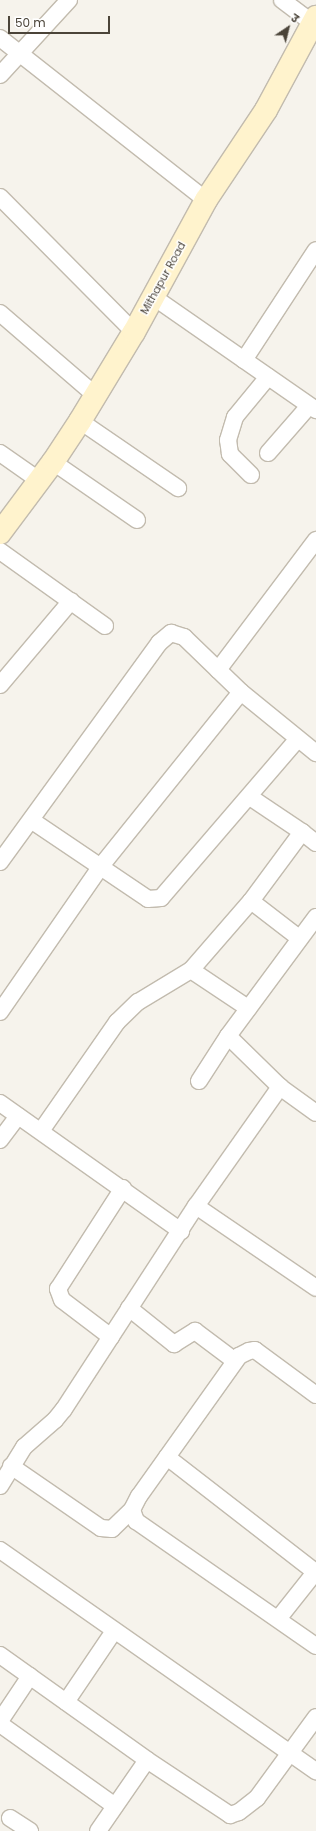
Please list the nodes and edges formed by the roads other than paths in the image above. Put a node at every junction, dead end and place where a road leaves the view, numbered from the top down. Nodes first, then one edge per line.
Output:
1 (69, 0) edge
2 (282, 0) edge
3 (314, 20) edge
4 (0, 38) edge
5 (20, 54) junction
6 (0, 75) edge
7 (0, 197) edge
8 (206, 200) junction
9 (314, 257) edge
10 (152, 296) junction
11 (0, 313) edge
12 (134, 332) junction
13 (244, 360) junction
14 (268, 377) junction
15 (95, 395) junction
16 (313, 408) edge
17 (80, 421) junction
18 (0, 453) edge
19 (268, 453) dead end
20 (53, 462) junction
21 (251, 475) dead end
22 (40, 481) junction
23 (178, 488) dead end
24 (137, 520) dead end
25 (0, 533) edge
26 (316, 540) edge
27 (0, 550) edge
28 (70, 601) junction
29 (105, 626) dead end
30 (218, 670) junction
31 (0, 685) edge
32 (242, 692) junction
33 (298, 739) junction
34 (316, 753) edge
35 (250, 797) junction
36 (31, 820) junction
37 (302, 832) junction
38 (316, 843) edge
39 (0, 862) edge
40 (100, 866) junction
41 (251, 901) junction
42 (316, 917) edge
43 (299, 938) junction
44 (191, 970) junction
45 (248, 1008) junction
46 (0, 1012) edge
47 (228, 1036) junction
48 (199, 1081) dead end
49 (280, 1087) junction
50 (0, 1103) edge
51 (316, 1112) edge
52 (18, 1116) junction
53 (41, 1131) junction
54 (0, 1140) edge
55 (123, 1188) junction
56 (196, 1206) junction
57 (180, 1231) junction
58 (316, 1288) edge
59 (129, 1308) junction
60 (110, 1337) junction
61 (235, 1361) junction
62 (316, 1395) edge
63 (167, 1457) junction
64 (11, 1466) junction
65 (0, 1486) edge
66 (132, 1510) junction
67 (0, 1550) edge
68 (316, 1572) edge
69 (278, 1619) junction
70 (114, 1631) junction
71 (316, 1646) edge
72 (0, 1655) edge
73 (30, 1676) junction
74 (66, 1702) junction
75 (316, 1717) edge
76 (0, 1723) edge
77 (290, 1753) junction
78 (147, 1760) junction
79 (316, 1771) edge
80 (115, 1806) junction
81 (10, 1818) dead end
82 (30, 1831) edge
83 (98, 1831) edge

1 - 5 street
2 - 3 street
3 - 8 street, Mithapur Road
4 - 5 street
5 - 6 street
5 - 8 street
7 - 12 street
8 - 10 street, Mithapur Road
9 - 13 street
10 - 12 street, Mithapur Road
10 - 13 street
11 - 15 street
12 - 15 street, Mithapur Road
13 - 14 street
14 - 16 street
14 - 21 street
15 - 17 street, Mithapur Road
16 - 19 street
17 - 20 street, Mithapur Road
17 - 23 street
18 - 22 street
20 - 22 street, Mithapur Road
20 - 24 street
22 - 25 street, Mithapur Road
26 - 30 street
27 - 28 street
28 - 29 street
28 - 31 street
30 - 32 street
30 - 36 street
32 - 33 street
32 - 40 street
33 - 34 street
33 - 35 street
35 - 37 street
35 - 40 street
36 - 39 street
36 - 40 street
37 - 38 street
37 - 41 street
40 - 46 street
41 - 43 street
41 - 44 street
42 - 43 street
43 - 45 street
44 - 45 street
44 - 53 street
45 - 47 street
47 - 48 street
47 - 49 street
49 - 51 street
49 - 56 street
50 - 52 street
52 - 53 street
52 - 54 street
53 - 55 street
55 - 57 street
55 - 60 street
56 - 57 street
56 - 58 street
57 - 59 street
59 - 60 street
59 - 61 street
60 - 64 street
61 - 62 street
61 - 63 street
63 - 66 street
63 - 68 street
64 - 65 street
64 - 66 street
66 - 69 street
67 - 70 street
68 - 69 street
69 - 71 street
70 - 74 street
70 - 77 street
72 - 73 street
73 - 74 street
73 - 76 street
74 - 78 street
75 - 77 street
76 - 80 street
77 - 78 street
77 - 79 street
78 - 80 street
80 - 83 street
81 - 82 street

